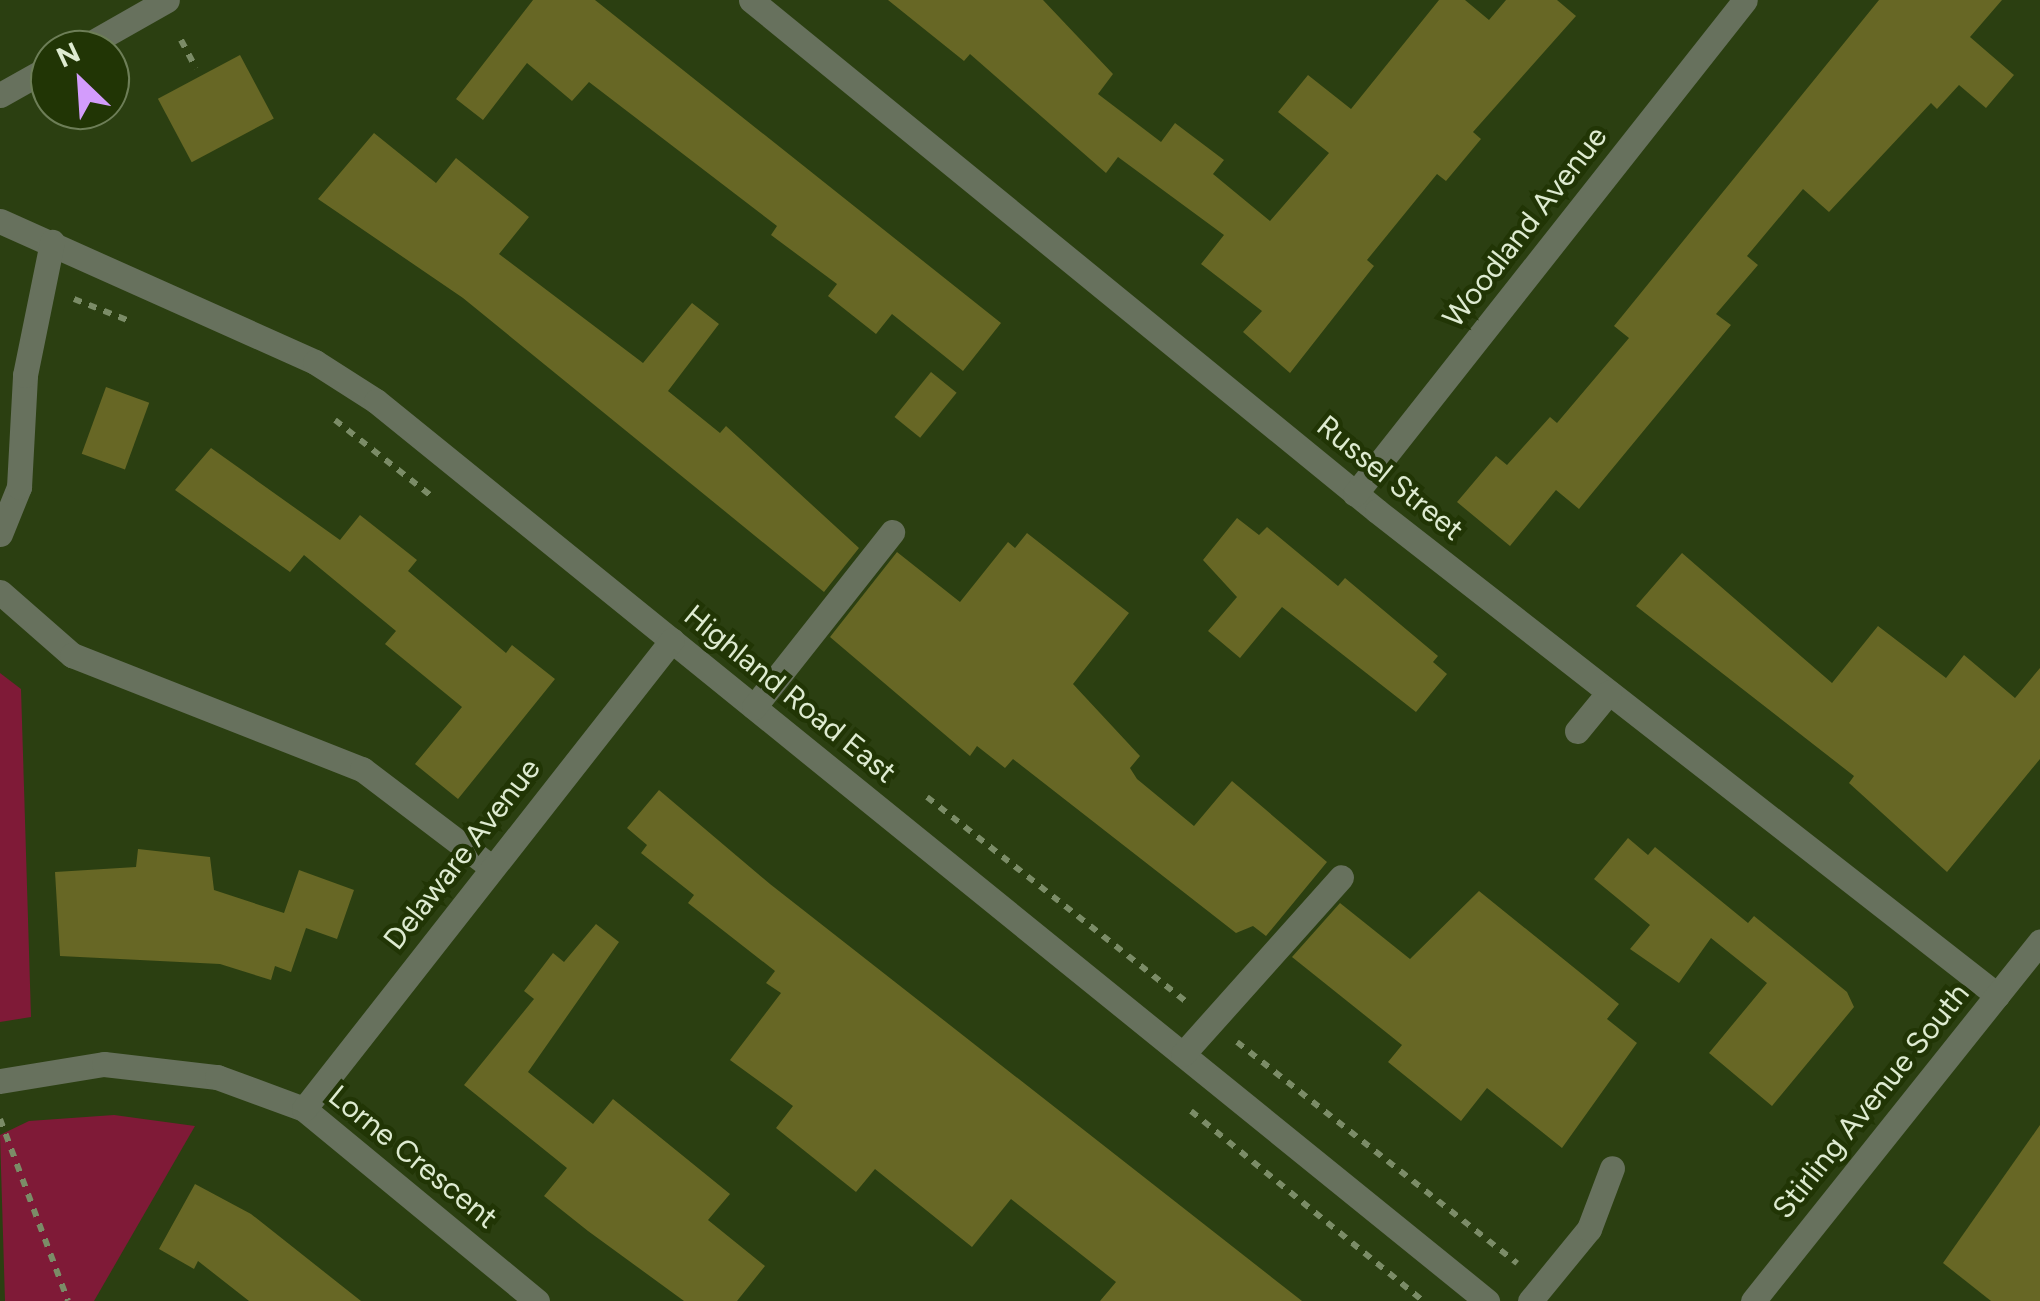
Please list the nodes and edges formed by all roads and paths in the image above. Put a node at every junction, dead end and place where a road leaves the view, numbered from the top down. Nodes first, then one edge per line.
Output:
1 (167, 0) edge
2 (751, 0) edge
3 (1745, 0) edge
4 (114, 30) edge
5 (182, 40) dead end
6 (196, 68) dead end
7 (30, 78) edge
8 (0, 95) edge
9 (0, 221) edge
10 (52, 242) junction
11 (43, 286) junction
12 (133, 323) dead end
13 (0, 365) edge
14 (25, 374) junction
15 (326, 413) dead end
16 (1355, 494) junction
17 (447, 508) dead end
18 (892, 532) dead end
19 (0, 534) edge
20 (0, 592) edge
21 (672, 640) junction
22 (1609, 692) junction
23 (754, 707) junction
24 (1577, 731) dead end
25 (491, 867) junction
26 (1340, 878) dead end
27 (2040, 942) edge
28 (1997, 995) junction
29 (1183, 1054) junction
30 (0, 1080) edge
31 (304, 1109) junction
32 (0, 1119) edge
33 (1612, 1168) dead end
34 (68, 1301) edge
35 (537, 1301) edge
36 (1487, 1301) edge
37 (1530, 1301) edge
38 (1752, 1301) edge

1 - 4 street
2 - 16 street, Russel Street
3 - 16 street, Woodland Avenue
5 - 6 path
7 - 8 street
9 - 10 street, Highland Road East
10 - 11 street
10 - 21 street, Highland Road East
11 - 12 path
11 - 14 street
13 - 14 street
14 - 19 street
15 - 17 path
16 - 22 street, Russel Street
18 - 23 street
20 - 25 street
21 - 23 street, Highland Road East
21 - 25 street, Delaware Avenue
22 - 24 street
22 - 28 street, Russel Street
23 - 29 street, Highland Road East
25 - 31 street, Delaware Avenue
26 - 29 street
27 - 28 street, Stirling Avenue South
28 - 38 street, Stirling Avenue South
29 - 36 street, Highland Road East
30 - 31 street, Lorne Crescent
31 - 35 street, Lorne Crescent
32 - 34 path
33 - 37 street

